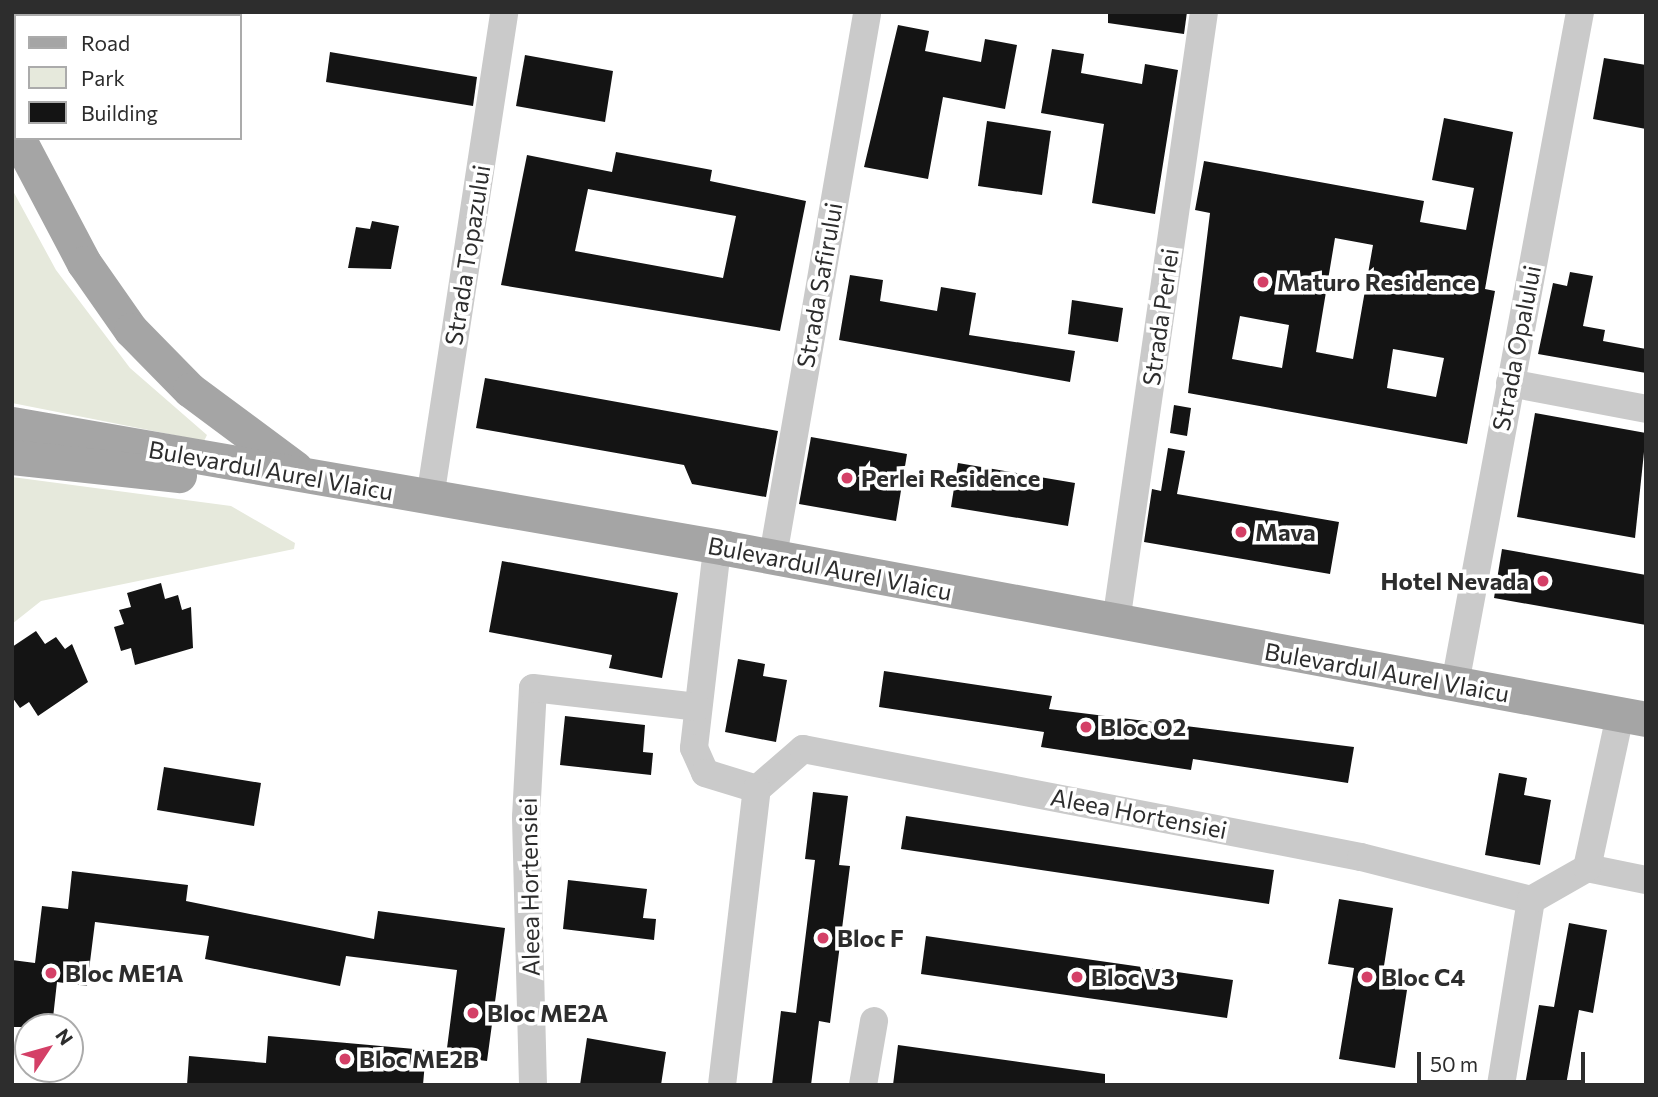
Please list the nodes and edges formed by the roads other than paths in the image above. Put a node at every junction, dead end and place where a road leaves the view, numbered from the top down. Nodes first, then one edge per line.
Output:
1 (504, 12) edge
2 (1204, 12) edge
3 (1580, 12) edge
4 (867, 14) edge
5 (19, 140) edge
6 (1510, 383) junction
7 (1646, 409) edge
8 (12, 424) edge
9 (12, 457) edge
10 (307, 476) junction
11 (430, 498) junction
12 (773, 556) junction
13 (715, 566) junction
14 (1116, 622) junction
15 (1455, 684) junction
16 (697, 708) junction
17 (1636, 725) edge
18 (757, 789) junction
19 (1587, 868) junction
20 (1646, 880) edge
21 (1531, 900) junction
22 (874, 1021) dead end
23 (533, 1085) edge
24 (722, 1085) edge
25 (863, 1085) edge
26 (1501, 1085) edge

1 - 11 street, Strada Topazului
2 - 14 street, Strada Perlei
3 - 6 street, Strada Opalului
4 - 12 street, Strada Safirului
5 - 10 main road
6 - 7 street
6 - 15 street, Strada Opalului
8 - 10 main road, Bulevardul Aurel Vlaicu
9 - 13 main road, Bulevardul Aurel Vlaicu
10 - 11 main road, Bulevardul Aurel Vlaicu
11 - 12 main road, Bulevardul Aurel Vlaicu
12 - 14 main road, Bulevardul Aurel Vlaicu
13 - 16 street
13 - 17 main road, Bulevardul Aurel Vlaicu
14 - 15 main road, Bulevardul Aurel Vlaicu
15 - 17 main road, Bulevardul Aurel Vlaicu
16 - 18 street
16 - 23 street, Aleea Hortensiei
17 - 19 street
18 - 21 street, Aleea Hortensiei
18 - 24 street
19 - 20 street
19 - 21 street
21 - 26 street
22 - 25 street

